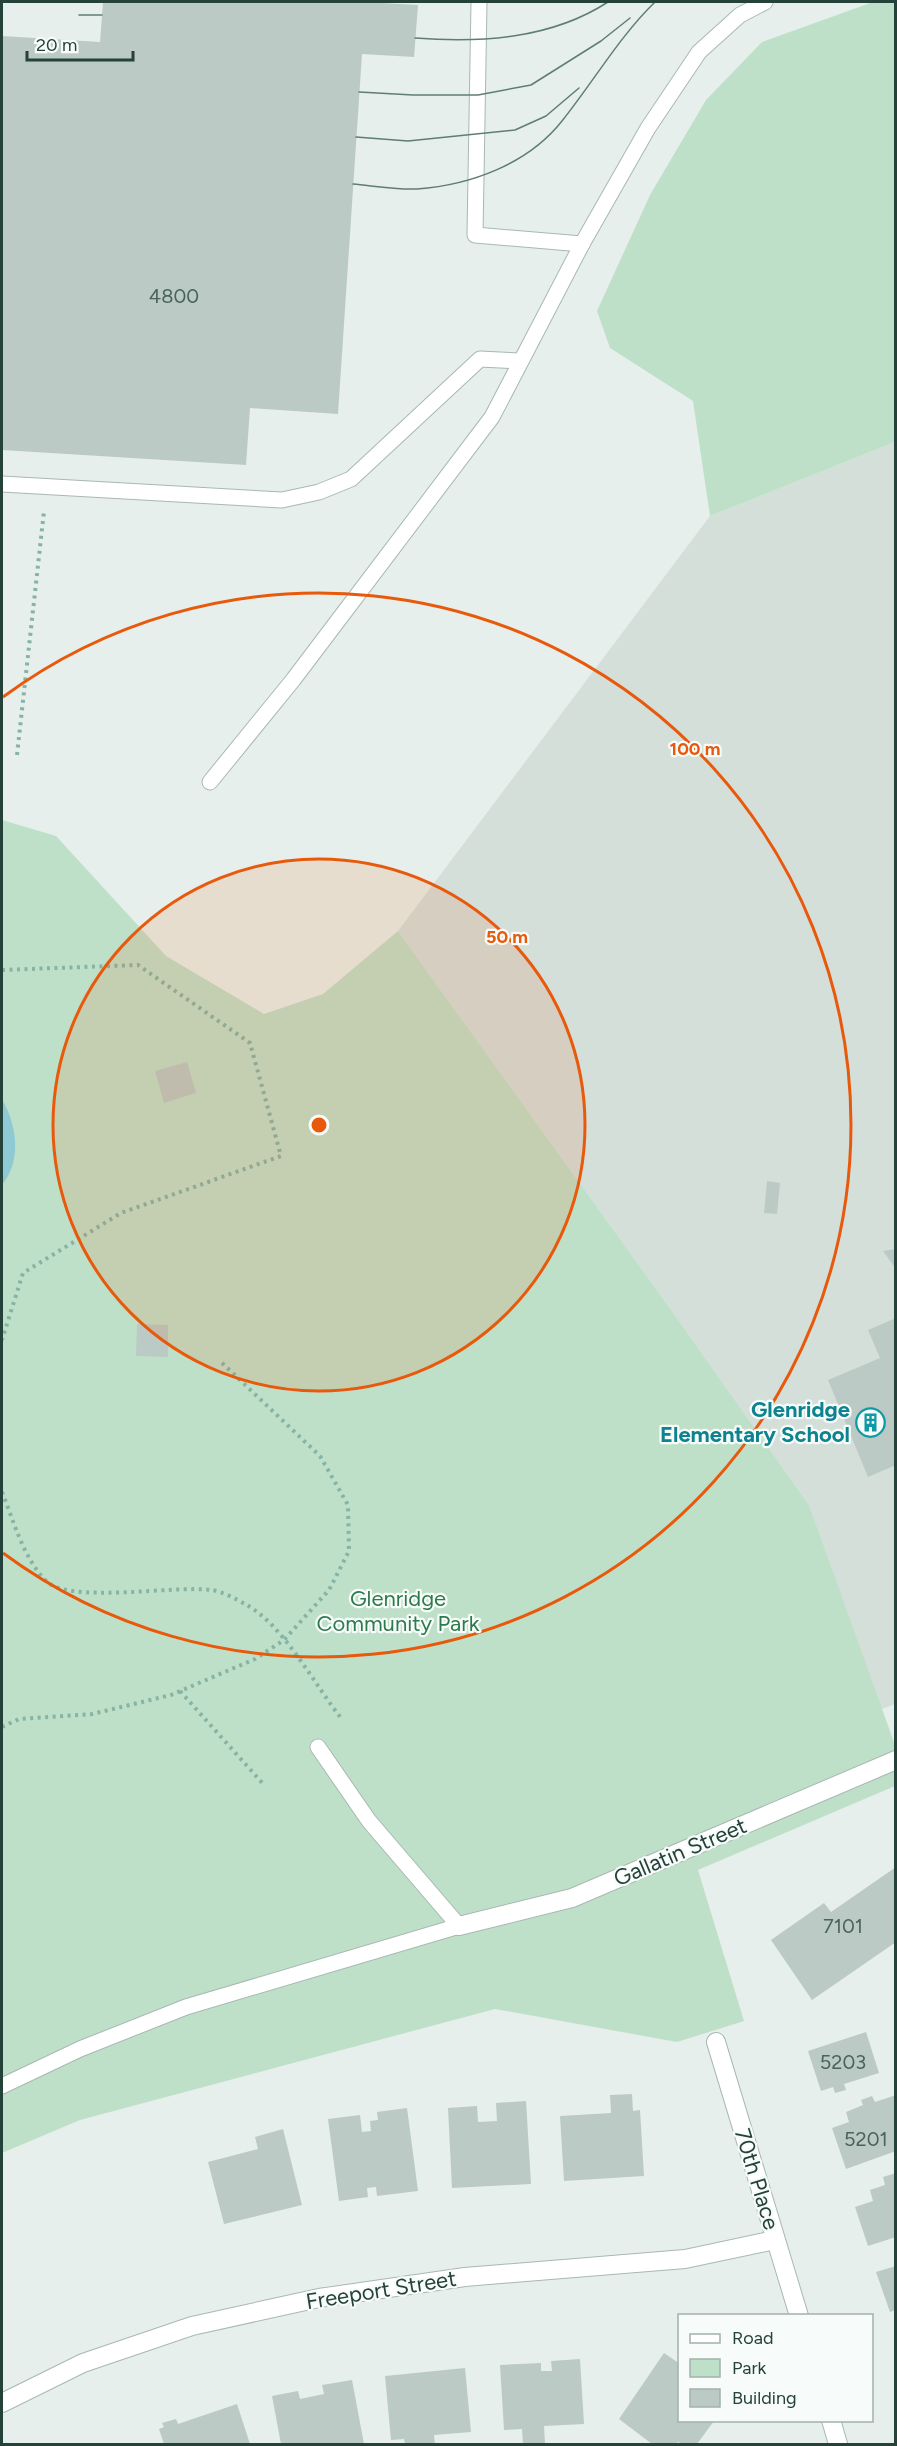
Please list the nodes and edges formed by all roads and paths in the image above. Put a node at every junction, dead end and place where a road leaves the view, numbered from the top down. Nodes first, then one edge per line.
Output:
1 (479, 2) edge
2 (765, 2) edge
3 (582, 244) junction
4 (520, 362) junction
5 (2, 484) edge
6 (47, 486) junction
7 (17, 755) dead end
8 (210, 782) dead end
9 (2, 970) edge
10 (2, 1340) edge
11 (220, 1361) dead end
12 (2, 1492) edge
13 (284, 1640) junction
14 (180, 1691) junction
15 (341, 1718) dead end
16 (2, 1727) edge
17 (318, 1747) dead end
18 (896, 1760) edge
19 (265, 1786) dead end
20 (459, 1926) junction
21 (716, 2042) dead end
22 (2, 2086) edge
23 (775, 2240) junction
24 (797, 2314) edge
25 (2, 2403) edge
26 (831, 2422) edge
27 (838, 2445) edge

1 - 3 lane
2 - 3 lane
3 - 4 lane
4 - 6 lane
4 - 8 lane
5 - 6 lane
6 - 7 path
9 - 10 path
11 - 13 path
12 - 13 path
13 - 14 path
13 - 15 path
14 - 16 path
14 - 19 path
17 - 20 lane
18 - 20 street, Gallatin Street
20 - 22 lane
21 - 23 street, 70th Place
23 - 24 street, 70th Place
23 - 25 street, Freeport Street
26 - 27 street

